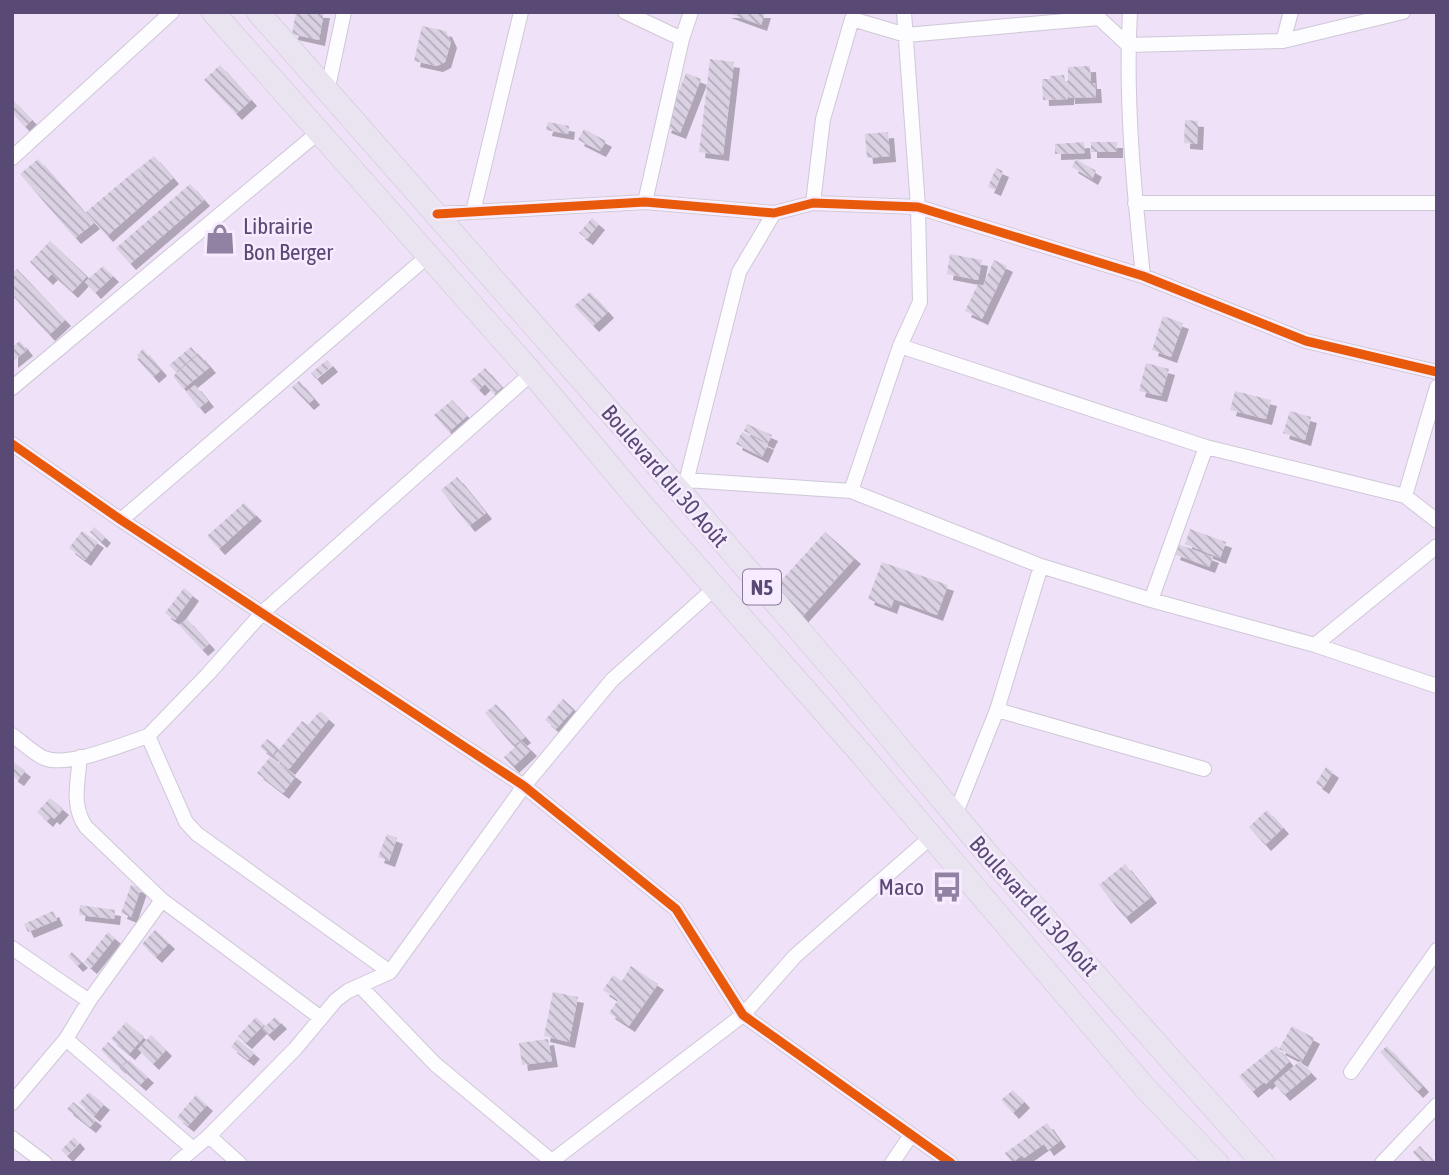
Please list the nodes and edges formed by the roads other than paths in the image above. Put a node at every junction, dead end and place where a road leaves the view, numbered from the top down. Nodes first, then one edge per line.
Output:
1 (172, 12) edge
2 (213, 12) edge
3 (258, 12) edge
4 (344, 12) edge
5 (521, 12) edge
6 (625, 12) edge
7 (691, 12) edge
8 (904, 12) edge
9 (1130, 12) edge
10 (1291, 12) edge
11 (1403, 12) edge
12 (906, 35) junction
13 (682, 39) junction
14 (1283, 41) junction
15 (1128, 46) junction
16 (327, 92) junction
17 (320, 131) junction
18 (12, 158) edge
19 (645, 202) junction
20 (813, 203) junction
21 (1135, 203) junction
22 (1437, 204) edge
23 (918, 207) junction
24 (473, 212) junction
25 (437, 214) junction
26 (774, 214) junction
27 (428, 256) junction
28 (1143, 276) junction
29 (900, 346) junction
30 (1437, 372) edge
31 (532, 373) junction
32 (1437, 387) edge
33 (12, 388) edge
34 (12, 444) edge
35 (1206, 447) junction
36 (685, 488) junction
37 (851, 491) junction
38 (1405, 496) junction
39 (121, 520) junction
40 (1437, 521) edge
41 (1437, 546) edge
42 (1041, 566) junction
43 (715, 588) junction
44 (1151, 600) junction
45 (262, 613) junction
46 (1314, 645) junction
47 (1437, 686) edge
48 (997, 710) junction
49 (12, 735) edge
50 (148, 736) junction
51 (80, 757) junction
52 (1204, 769) dead end
53 (524, 786) junction
54 (955, 815) junction
55 (931, 837) junction
56 (162, 900) junction
57 (12, 948) edge
58 (1437, 950) edge
59 (390, 972) junction
60 (360, 986) junction
61 (89, 1001) junction
62 (743, 1014) junction
63 (321, 1018) junction
64 (66, 1039) junction
65 (1351, 1072) dead end
66 (12, 1103) edge
67 (1437, 1105) edge
68 (911, 1135) junction
69 (209, 1136) junction
70 (12, 1138) edge
71 (192, 1149) junction
72 (553, 1162) edge
73 (45, 1163) edge
74 (177, 1163) edge
75 (239, 1163) edge
76 (892, 1163) edge
77 (951, 1163) edge
78 (1217, 1163) edge
79 (1263, 1163) edge
80 (1382, 1163) edge

1 - 18 street
2 - 17 highway, Boulevard du 30 Août / N5
3 - 16 highway, Boulevard du 30 Août / N5
4 - 16 street
5 - 24 street
6 - 13 street
7 - 13 street
8 - 12 street
9 - 15 street
10 - 14 street
11 - 14 street
12 - 15 street
12 - 20 street
12 - 23 street
13 - 19 street
14 - 15 street
15 - 21 street
16 - 25 highway, Boulevard du 30 Août / N5
17 - 27 highway, Boulevard du 30 Août / N5
17 - 33 street
19 - 24 street
19 - 26 street
20 - 23 street
20 - 26 street
21 - 22 street
21 - 28 street
23 - 28 street
23 - 29 street
24 - 25 street
25 - 36 highway, Boulevard du 30 Août / N5
26 - 36 street
27 - 31 highway, Boulevard du 30 Août / N5
27 - 39 street
28 - 30 street
29 - 35 street
29 - 37 street
31 - 43 highway, Boulevard du 30 Août / N5
31 - 45 street
32 - 38 street
34 - 39 street
35 - 38 street
35 - 44 street
36 - 37 street
36 - 54 highway, Boulevard du 30 Août / N5
37 - 42 street
38 - 40 street
39 - 45 street
41 - 46 street
42 - 44 street
42 - 48 street
43 - 53 street
43 - 55 highway, Boulevard du 30 Août / N5
44 - 46 street
45 - 50 street
45 - 53 street
46 - 47 street
48 - 52 street
48 - 54 street
49 - 51 street
50 - 51 street
50 - 59 street
51 - 56 street
53 - 59 street
53 - 62 street
54 - 79 highway, Boulevard du 30 Août / N5
55 - 62 street
55 - 78 highway, Boulevard du 30 Août / N5
56 - 61 street
56 - 63 street
57 - 61 street
58 - 65 street
59 - 60 street
60 - 63 street
60 - 72 street
61 - 64 street
62 - 68 street
62 - 72 street
63 - 69 street
64 - 66 street
64 - 71 street
67 - 80 street
68 - 76 street
68 - 77 street
69 - 71 street
69 - 75 street
70 - 73 street
71 - 74 street

